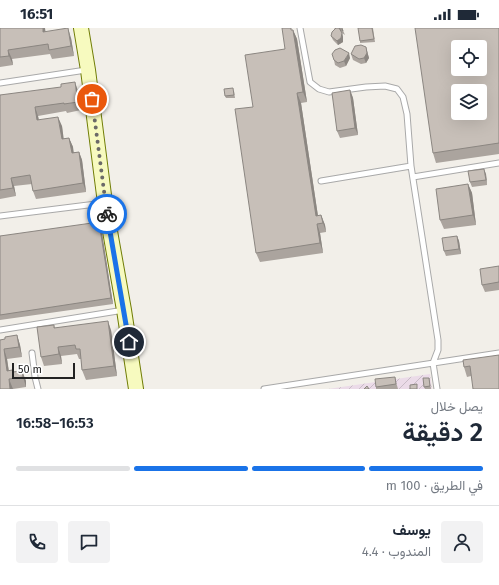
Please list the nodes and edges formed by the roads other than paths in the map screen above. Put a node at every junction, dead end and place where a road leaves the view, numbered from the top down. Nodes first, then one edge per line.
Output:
1 (81, 28) edge
2 (300, 28) edge
3 (88, 70) junction
4 (0, 83) edge
5 (499, 163) edge
6 (411, 166) junction
7 (413, 177) junction
8 (321, 181) dead end
9 (105, 203) junction
10 (0, 216) edge
11 (124, 310) junction
12 (0, 330) edge
13 (32, 353) dead end
14 (499, 353) edge
15 (433, 363) junction
16 (38, 389) edge
17 (134, 389) edge
18 (264, 389) edge
19 (437, 389) edge

1 - 3 street
2 - 6 lane
3 - 4 lane
3 - 9 street
5 - 7 lane
6 - 7 lane
6 - 8 lane
7 - 15 lane
9 - 10 lane
9 - 11 street
11 - 12 lane
11 - 17 street
13 - 16 lane
14 - 15 lane
15 - 18 lane
15 - 19 lane

